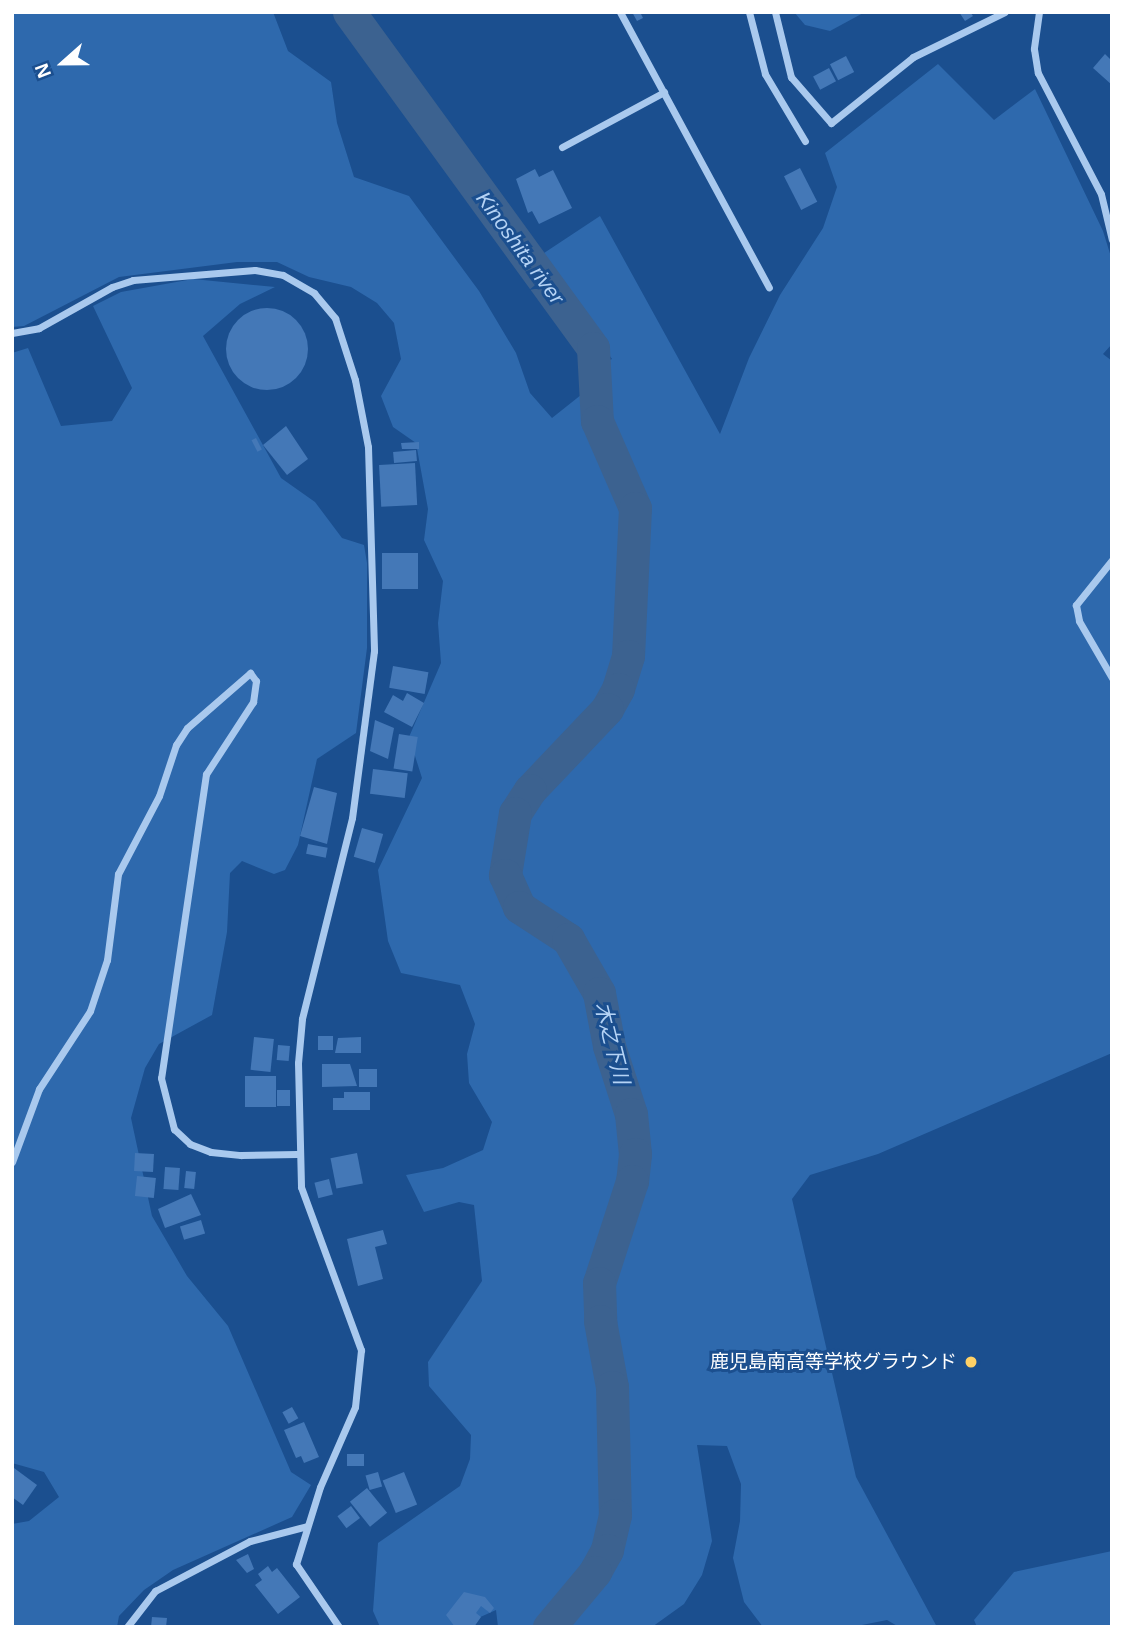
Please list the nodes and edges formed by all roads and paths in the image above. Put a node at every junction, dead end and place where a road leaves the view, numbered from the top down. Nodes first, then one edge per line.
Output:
1 (620, 12) edge
2 (749, 12) edge
3 (775, 12) edge
4 (1005, 12) edge
5 (1039, 12) edge
6 (664, 92) junction
7 (805, 141) dead end
8 (562, 147) dead end
9 (1112, 240) edge
10 (769, 287) dead end
11 (12, 333) edge
12 (1112, 560) edge
13 (1112, 678) edge
14 (298, 1154) junction
15 (12, 1162) edge
16 (307, 1526) junction
17 (127, 1627) edge
18 (339, 1627) edge

1 - 6 street
2 - 7 street
3 - 4 street
5 - 9 street
6 - 8 street
6 - 10 street
11 - 14 street
12 - 13 street
14 - 15 street
14 - 16 street
16 - 17 street
16 - 18 street

